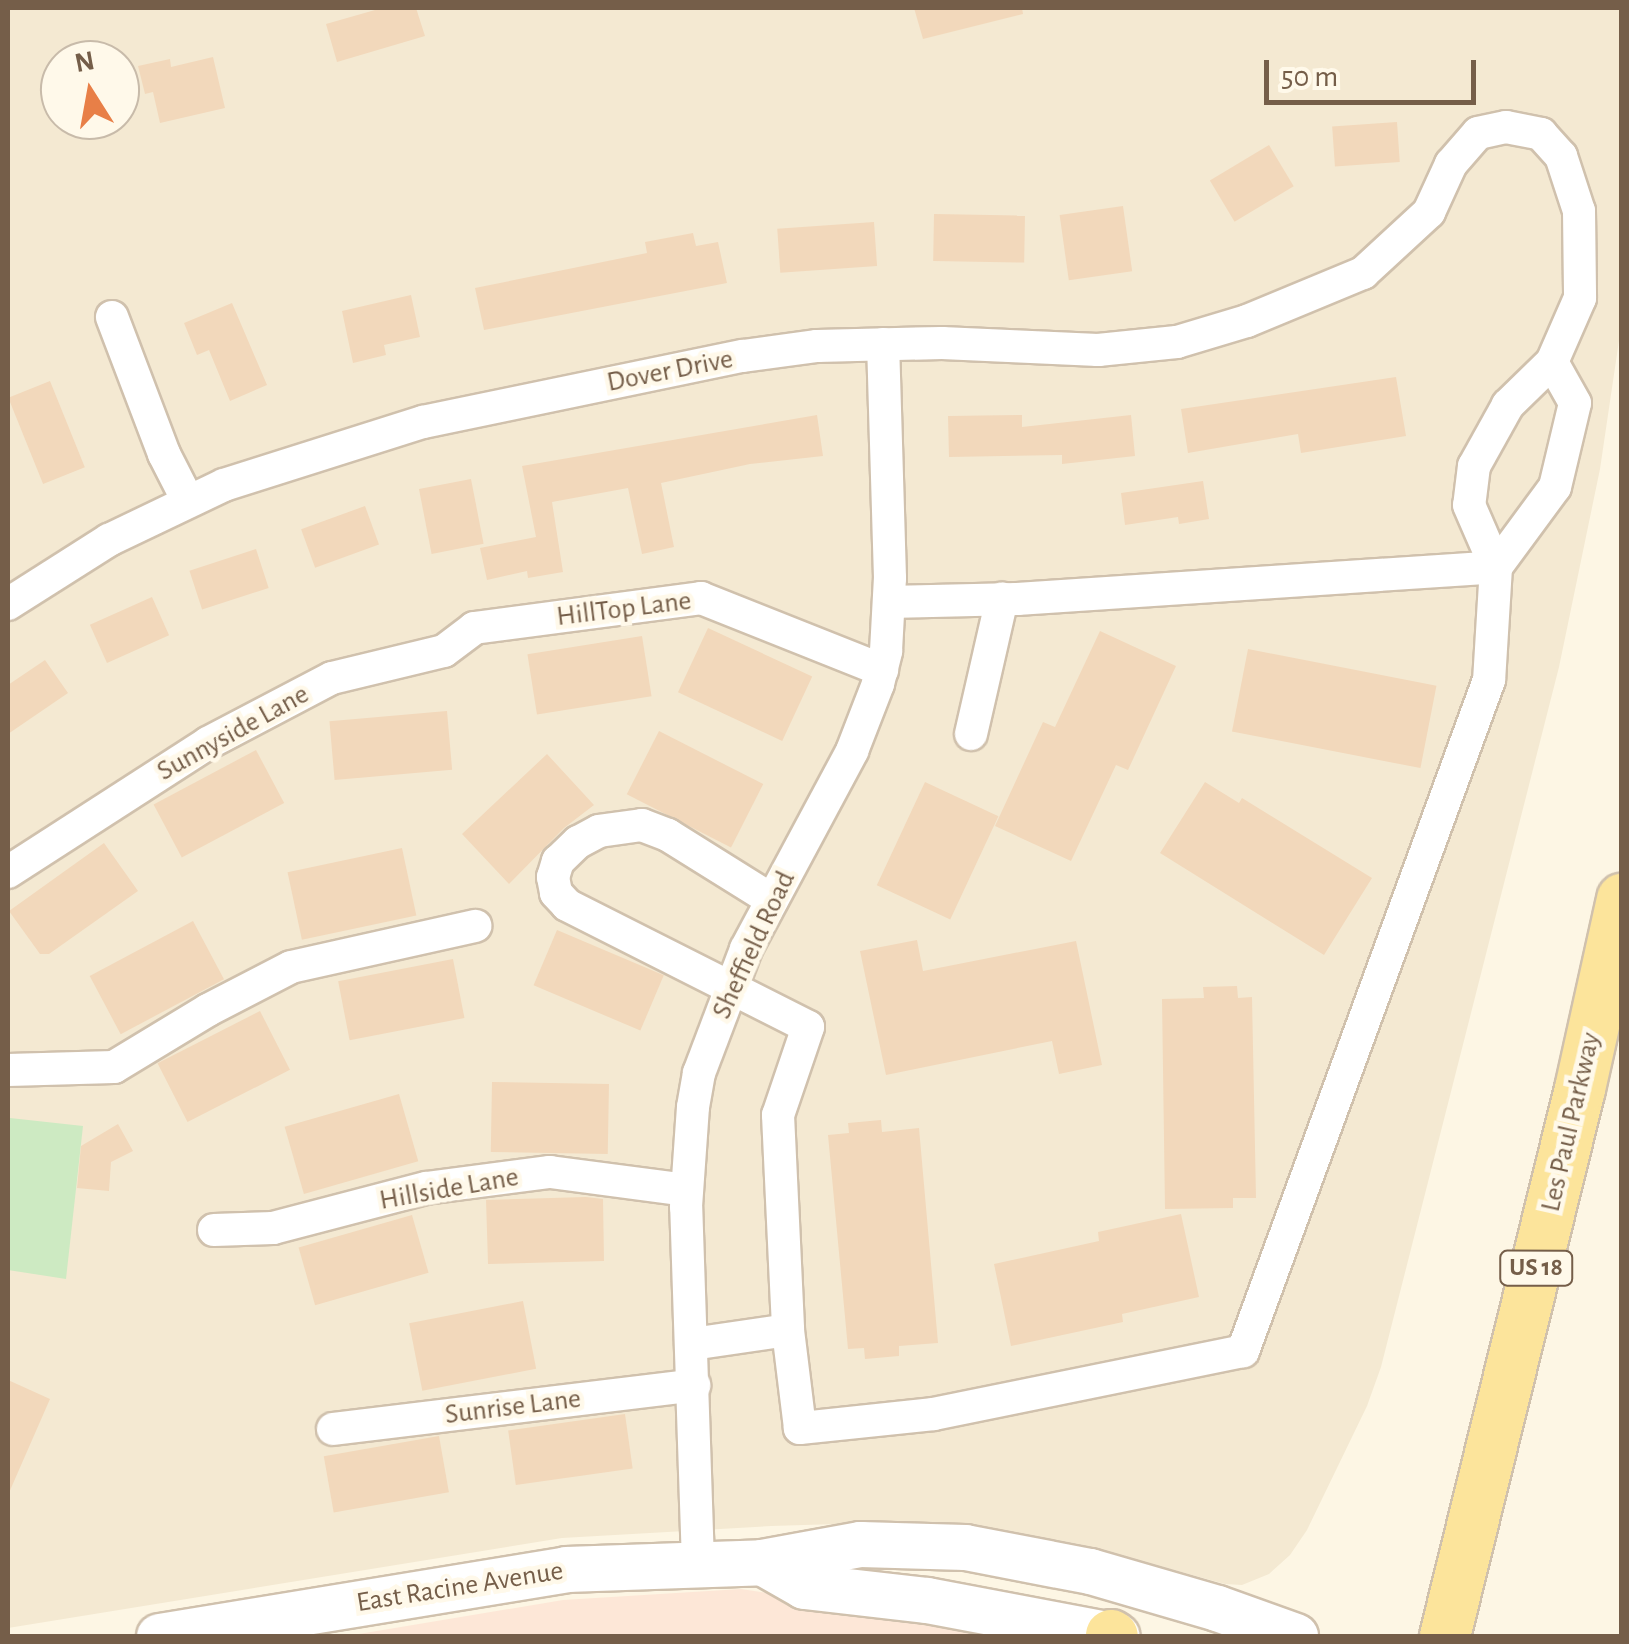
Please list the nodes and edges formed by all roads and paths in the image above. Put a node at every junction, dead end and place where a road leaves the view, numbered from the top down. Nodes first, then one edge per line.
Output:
1 (112, 317) dead end
2 (883, 344) junction
3 (1552, 362) junction
4 (188, 501) junction
5 (1496, 567) junction
6 (1002, 600) junction
7 (889, 602) junction
8 (8, 604) edge
9 (474, 628) joint
10 (882, 670) junction
11 (971, 734) dead end
12 (8, 872) edge
13 (1622, 899) edge
14 (772, 900) junction
15 (475, 926) dead end
16 (730, 985) junction
17 (8, 1070) edge
18 (686, 1190) junction
19 (214, 1230) dead end
20 (788, 1330) junction
21 (692, 1344) junction
22 (694, 1385) junction
23 (333, 1429) dead end
24 (762, 1562) junction
25 (698, 1564) junction
26 (1462, 1570) junction
27 (168, 1636) edge
28 (1114, 1636) edge
29 (1296, 1636) edge
30 (1445, 1636) edge
31 (1472, 1636) edge

1 - 4 street
2 - 3 street, Dover Drive
2 - 4 street, Dover Drive
2 - 7 street, Sheffield Road
3 - 5 street
3 - 5 street
4 - 8 street, Dover Drive
5 - 6 street
5 - 20 street
6 - 7 street
6 - 11 street
7 - 10 street, Sheffield Road
9 - 10 street, HillTop Lane
9 - 12 street, Sunnyside Lane
10 - 14 street, Sheffield Road
13 - 26 main road, Les Paul Parkway / US 18
14 - 16 street, Sheffield Road
14 - 16 street
15 - 17 street
16 - 18 street, Sheffield Road
16 - 20 street
18 - 19 street, Hillside Lane
18 - 21 street, Sheffield Road
20 - 21 street
21 - 22 street, Sheffield Road
22 - 23 street, Sunrise Lane
22 - 25 street, Sheffield Road
24 - 25 main road, East Racine Avenue
24 - 28 main road
24 - 29 main road, East Racine Avenue
25 - 27 main road, East Racine Avenue
26 - 30 main road, Les Paul Parkway / US 18
26 - 31 main road

